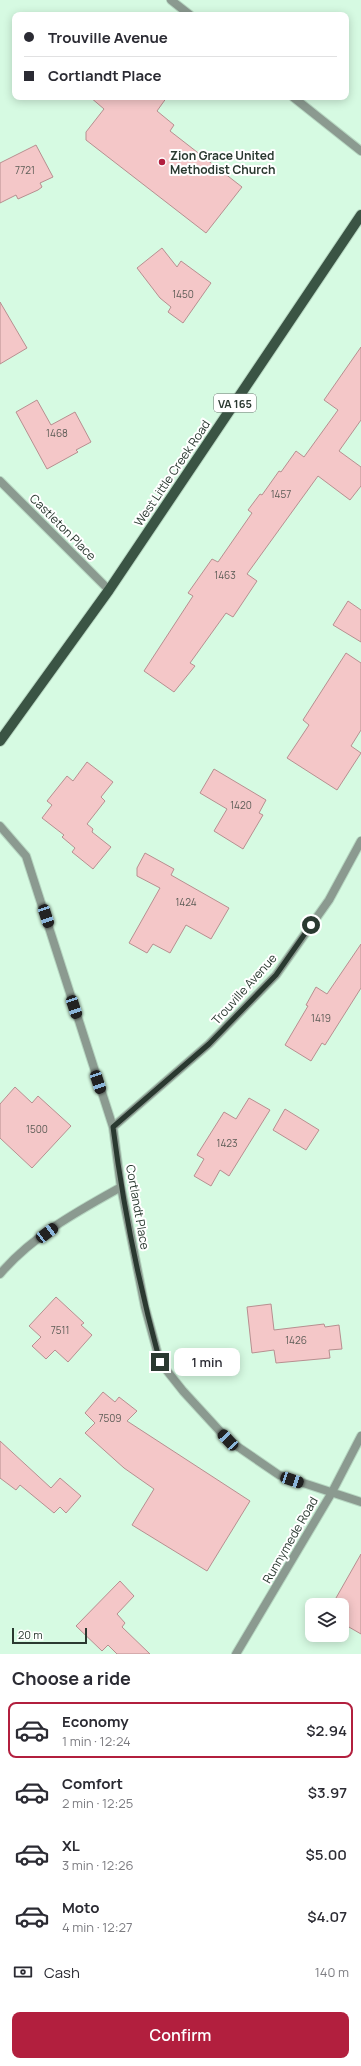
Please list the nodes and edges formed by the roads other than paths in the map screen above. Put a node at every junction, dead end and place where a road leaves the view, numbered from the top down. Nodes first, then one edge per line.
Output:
1 (171, 0) edge
2 (186, 12) edge
3 (297, 100) edge
4 (361, 151) edge
5 (361, 215) edge
6 (0, 480) edge
7 (109, 590) junction
8 (0, 741) edge
9 (0, 826) edge
10 (361, 841) edge
11 (113, 1127) junction
12 (121, 1187) junction
13 (0, 1274) edge
14 (361, 1436) edge
15 (331, 1494) junction
16 (361, 1502) edge
17 (236, 1654) edge

1 - 2 street
3 - 4 street
5 - 7 main road, West Little Creek Road / VA 165
6 - 7 street, Castleton Place
7 - 8 main road, West Little Creek Road / VA 165
9 - 11 street, Cortlandt Place
10 - 11 street, Trouville Avenue
11 - 12 street, Cortlandt Place
12 - 13 street
12 - 15 street, Cortlandt Place
14 - 15 street, Runnymede Road
15 - 16 street, Cortlandt Place
15 - 17 street, Runnymede Road

